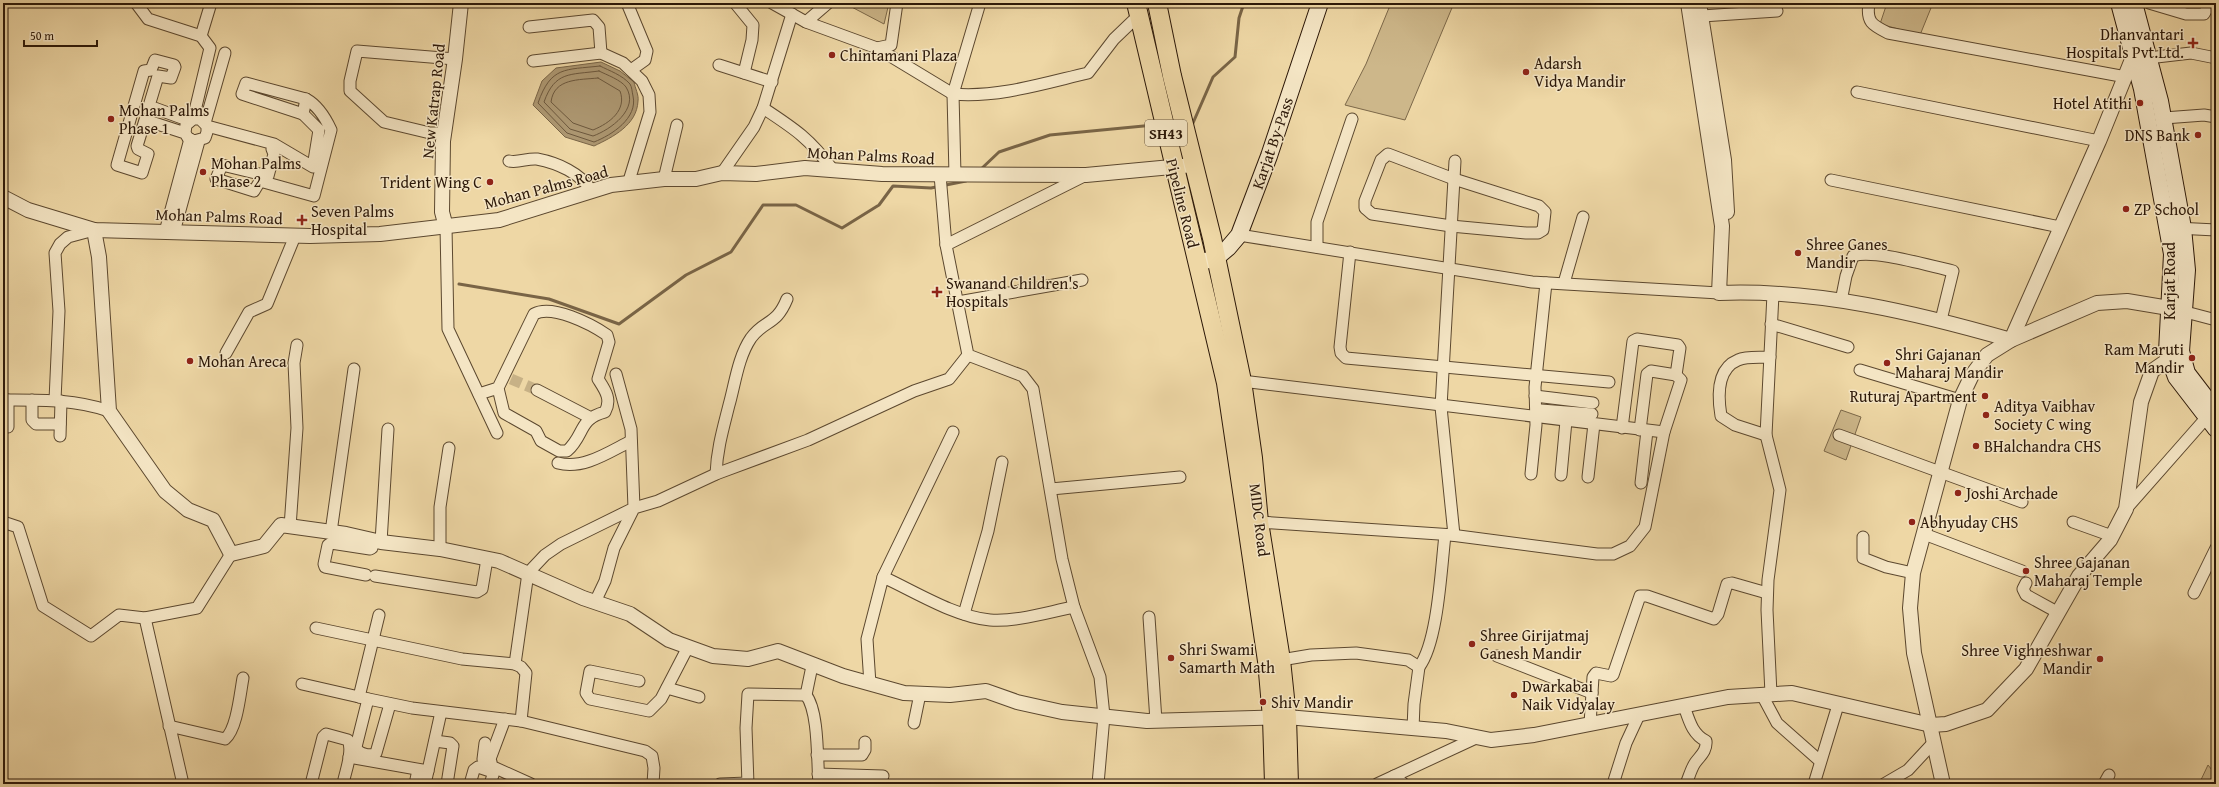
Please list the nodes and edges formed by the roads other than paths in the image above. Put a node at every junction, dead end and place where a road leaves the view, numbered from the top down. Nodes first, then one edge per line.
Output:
1 (136, 3) edge
2 (211, 3) edge
3 (461, 3) edge
4 (627, 3) edge
5 (735, 3) edge
6 (772, 3) edge
7 (828, 3) edge
8 (897, 3) edge
9 (980, 3) edge
10 (1157, 3) edge
11 (1320, 3) edge
12 (1688, 3) edge
13 (1869, 3) edge
14 (2119, 3) edge
15 (2134, 3) edge
16 (2149, 3) edge
17 (2210, 3) edge
18 (1137, 9) edge
19 (1700, 10) edge
20 (1777, 11) dead end
21 (792, 14) junction
22 (806, 22) junction
23 (528, 27) dead end
24 (201, 36) junction
25 (876, 48) junction
26 (225, 52) dead end
27 (601, 53) junction
28 (2141, 57) junction
29 (2216, 58) edge
30 (455, 59) junction
31 (533, 61) dead end
32 (719, 65) dead end
33 (631, 70) junction
34 (744, 73) junction
35 (2126, 77) junction
36 (772, 82) junction
37 (1857, 92) dead end
38 (953, 94) junction
39 (306, 99) junction
40 (763, 108) junction
41 (303, 114) junction
42 (2216, 117) edge
43 (2164, 118) junction
44 (1352, 119) dead end
45 (192, 120) junction
46 (206, 125) junction
47 (677, 125) dead end
48 (444, 133) junction
49 (192, 138) junction
50 (2099, 141) junction
51 (274, 144) junction
52 (509, 161) dead end
53 (1455, 161) dead end
54 (1194, 165) junction
55 (1174, 168) junction
56 (833, 170) junction
57 (722, 173) junction
58 (957, 175) junction
59 (1086, 175) junction
60 (1454, 178) junction
61 (664, 179) junction
62 (940, 179) junction
63 (1831, 180) dead end
64 (628, 184) junction
65 (592, 191) junction
66 (3, 197) edge
67 (1583, 216) dead end
68 (1451, 226) junction
69 (446, 227) junction
70 (2060, 227) junction
71 (2175, 228) junction
72 (94, 230) junction
73 (2216, 230) edge
74 (170, 232) junction
75 (1240, 235) junction
76 (295, 236) junction
77 (946, 245) junction
78 (1317, 247) junction
79 (1350, 252) junction
80 (1207, 261) junction
81 (1448, 269) junction
82 (1082, 280) dead end
83 (1546, 283) junction
84 (1564, 283) junction
85 (1723, 292) junction
86 (1773, 294) junction
87 (787, 299) dead end
88 (1841, 301) junction
89 (958, 302) junction
90 (2177, 310) junction
91 (1941, 320) junction
92 (2216, 320) edge
93 (1771, 324) junction
94 (2011, 340) junction
95 (296, 345) dead end
96 (1848, 347) dead end
97 (226, 353) dead end
98 (968, 355) junction
99 (2175, 355) junction
100 (1770, 357) junction
101 (1443, 366) junction
102 (354, 370) dead end
103 (1860, 370) dead end
104 (616, 374) dead end
105 (1537, 375) junction
106 (1676, 375) junction
107 (1242, 381) junction
108 (1609, 382) dead end
109 (498, 388) junction
110 (537, 390) tunnel mouth
111 (479, 394) junction
112 (1538, 397) junction
113 (5, 400) edge
114 (32, 400) junction
115 (58, 400) junction
116 (1960, 400) junction
117 (1441, 406) junction
118 (109, 411) junction
119 (2213, 412) edge
120 (1549, 415) junction
121 (1590, 416) junction
122 (1535, 417) junction
123 (591, 418) junction
124 (1568, 418) junction
125 (60, 424) junction
126 (8, 427) dead end
127 (1622, 428) junction
128 (388, 429) dead end
129 (1644, 431) junction
130 (952, 432) dead end
131 (1664, 432) junction
132 (497, 433) dead end
133 (1766, 435) junction
134 (1839, 435) dead end
135 (60, 436) dead end
136 (631, 441) junction
137 (449, 448) dead end
138 (1002, 462) dead end
139 (558, 463) dead end
140 (1942, 472) junction
141 (716, 474) junction
142 (1531, 474) dead end
143 (1561, 475) dead end
144 (1180, 477) dead end
145 (1588, 477) dead end
146 (1641, 483) dead end
147 (1052, 489) junction
148 (2022, 502) dead end
149 (634, 508) junction
150 (2126, 508) junction
151 (3, 522) edge
152 (1260, 522) junction
153 (2073, 522) dead end
154 (290, 526) junction
155 (331, 532) junction
156 (1924, 534) junction
157 (1448, 535) junction
158 (2112, 536) junction
159 (1863, 537) dead end
160 (377, 541) junction
161 (2216, 548) edge
162 (440, 549) junction
163 (231, 554) junction
164 (487, 558) junction
165 (2022, 571) dead end
166 (528, 573) junction
167 (1913, 573) junction
168 (883, 577) junction
169 (2026, 583) dead end
170 (1767, 593) junction
171 (2194, 593) dead end
172 (595, 602) junction
173 (1074, 607) junction
174 (2057, 612) junction
175 (964, 614) junction
176 (379, 616) dead end
177 (1150, 617) dead end
178 (145, 618) junction
179 (316, 628) dead end
180 (374, 641) junction
181 (688, 647) junction
182 (1497, 656) dead end
183 (1281, 660) junction
184 (515, 664) junction
185 (812, 666) junction
186 (1419, 667) junction
187 (244, 678) dead end
188 (639, 681) dead end
189 (302, 684) dead end
190 (870, 684) junction
191 (666, 688) junction
192 (1592, 693) junction
193 (920, 694) junction
194 (806, 695) junction
195 (1766, 695) junction
196 (699, 697) dead end
197 (363, 698) junction
198 (390, 704) junction
199 (1838, 705) junction
200 (1684, 706) junction
201 (441, 712) junction
202 (1639, 715) junction
203 (1104, 716) junction
204 (1280, 718) junction
205 (504, 719) junction
206 (520, 721) junction
207 (1156, 721) junction
208 (914, 724) dead end
209 (1590, 724) junction
210 (1931, 725) junction
211 (169, 726) junction
212 (1413, 729) junction
213 (1478, 737) junction
214 (434, 741) junction
215 (865, 742) dead end
216 (1934, 742) junction
217 (485, 744) dead end
218 (817, 755) junction
219 (349, 757) junction
220 (1820, 761) junction
221 (493, 768) junction
222 (423, 771) junction
223 (883, 776) dead end
224 (1394, 776) junction
225 (819, 779) edge
226 (183, 784) edge
227 (311, 784) edge
228 (343, 784) edge
229 (415, 784) edge
230 (425, 784) edge
231 (447, 784) edge
232 (470, 784) edge
233 (490, 784) edge
234 (532, 784) edge
235 (653, 784) edge
236 (720, 784) edge
237 (748, 784) edge
238 (1098, 784) edge
239 (1274, 784) edge
240 (1289, 784) edge
241 (1377, 784) edge
242 (1404, 784) edge
243 (1613, 784) edge
244 (1686, 784) edge
245 (1814, 784) edge
246 (1884, 784) edge
247 (1943, 784) edge

1 - 24 street
2 - 24 street
3 - 30 street, New Katrap Road
4 - 33 street
5 - 34 street
6 - 21 street
7 - 22 street
8 - 25 street
9 - 38 street
10 - 54 main road, Pipeline Road / SH43
11 - 75 main road, Karjat By-Pass
12 - 85 street
13 - 35 street
14 - 28 main road, Karjat Road
15 - 28 main road, Karjat Road
16 - 17 street
18 - 38 street
18 - 55 main road, Pipeline Road / SH43
19 - 20 street
19 - 85 street
21 - 22 street
21 - 36 street
22 - 25 street
23 - 27 street
24 - 45 street
25 - 38 street
26 - 46 street
27 - 31 street
27 - 33 street
28 - 29 street
28 - 35 street
28 - 43 main road, Karjat Road
28 - 71 main road, Karjat Road
30 - 48 street, New Katrap Road
30 - 48 street
32 - 34 street
33 - 64 street
34 - 36 street
35 - 50 street
36 - 40 street
37 - 50 street
38 - 58 street
39 - 41 street
39 - 41 street
39 - 51 street
40 - 56 street
40 - 57 street
41 - 51 street
42 - 43 street
43 - 71 main road, Karjat Road
44 - 78 street
45 - 46 street
45 - 49 street
45 - 49 street
46 - 49 street
46 - 51 street
47 - 61 street
48 - 69 street, New Katrap Road
49 - 74 street
50 - 70 street
52 - 65 street
53 - 60 street
54 - 55 street
54 - 80 main road, Pipeline Road / SH43
55 - 59 street
55 - 80 main road, Pipeline Road / SH43
56 - 57 street, Mohan Palms Road
56 - 62 street, Mohan Palms Road
57 - 61 street, Mohan Palms Road
58 - 59 street
58 - 62 street, Mohan Palms Road
59 - 77 street
60 - 68 street
60 - 68 street
60 - 68 street
61 - 64 street, Mohan Palms Road
62 - 77 street
63 - 70 street
64 - 65 street, Mohan Palms Road
65 - 69 street, Mohan Palms Road
66 - 72 street, Mohan Palms Road
67 - 84 street
68 - 81 street
69 - 76 street, Mohan Palms Road
69 - 111 street
70 - 94 street
71 - 73 street
71 - 90 main road, Karjat Road
72 - 74 street, Mohan Palms Road
72 - 115 street
72 - 118 street
74 - 76 street, Mohan Palms Road
75 - 78 street
75 - 80 main road, Karjat By-Pass
76 - 97 street
77 - 89 street
78 - 79 street
79 - 81 street
79 - 101 street
80 - 107 main road, MIDC Road
80 - 204 main road, MIDC Road
81 - 83 street
81 - 101 street
82 - 89 street
83 - 84 street
83 - 105 street
84 - 85 street
85 - 86 street
86 - 88 street
86 - 93 street
87 - 141 street
88 - 91 street
88 - 91 street
89 - 98 street
90 - 92 street
90 - 94 street
90 - 99 main road, Karjat Road
91 - 94 street
93 - 96 street
93 - 100 street
94 - 116 street
95 - 154 street
98 - 141 street
98 - 147 street
99 - 119 main road, Karjat Road
99 - 150 street
100 - 133 street
100 - 133 street
101 - 105 street
101 - 117 street
102 - 155 street
103 - 116 street
104 - 136 street
105 - 108 street
105 - 112 street
106 - 127 street
106 - 129 street
106 - 131 street
107 - 117 street
107 - 152 main road, MIDC Road
109 - 111 street
109 - 123 street
109 - 123 street
110 - 123 street
111 - 132 street
112 - 120 street
112 - 121 street
112 - 122 street
113 - 114 street
113 - 126 street
114 - 115 street
114 - 125 street
115 - 118 street
115 - 125 street
116 - 140 street
117 - 122 street
117 - 157 street
118 - 163 street
119 - 150 street
120 - 122 street
120 - 124 street
121 - 124 street
121 - 127 street
121 - 145 street
122 - 142 street
124 - 143 street
125 - 135 street
127 - 129 street
128 - 160 street
129 - 131 street
129 - 146 street
130 - 168 street
131 - 157 street
133 - 170 street
134 - 140 street
136 - 139 street
136 - 149 street
137 - 162 street
138 - 175 street
140 - 148 street
140 - 156 street
141 - 149 street
144 - 147 street
147 - 173 street
149 - 166 street
149 - 172 street
150 - 158 street
151 - 178 street
152 - 157 street
152 - 183 main road, MIDC Road
153 - 158 street
154 - 155 street
154 - 163 street
155 - 160 street
156 - 165 street
156 - 167 street
157 - 186 street
158 - 174 street
159 - 167 street
160 - 162 street
160 - 164 street
161 - 171 street
162 - 164 street
163 - 178 street
164 - 166 street
166 - 172 street
166 - 184 street
167 - 210 street
168 - 175 street
168 - 190 street
169 - 174 street
170 - 192 street
170 - 195 street
172 - 181 street
173 - 175 street
173 - 203 street
174 - 210 street
176 - 180 street
177 - 207 street
178 - 211 street
179 - 180 street
180 - 184 street
180 - 197 street
181 - 185 street
181 - 191 street
182 - 192 street
183 - 186 street
183 - 204 main road, MIDC Road
184 - 206 street
185 - 190 street
185 - 194 street
186 - 212 street
187 - 211 street
188 - 191 street
189 - 197 street
190 - 193 street
191 - 196 street
192 - 209 street
193 - 203 street
193 - 208 street
194 - 218 street
194 - 237 street
195 - 199 street
195 - 200 street
195 - 220 street
197 - 198 street
197 - 198 street
198 - 201 street
199 - 210 street
199 - 220 street
200 - 202 street
200 - 244 street
201 - 205 street
201 - 214 street
202 - 209 street
202 - 243 street
203 - 207 street
203 - 238 street
204 - 207 street
204 - 212 street
204 - 239 main road, MIDC Road
204 - 240 main road, MIDC Road
205 - 206 street
205 - 221 street
206 - 235 street
209 - 213 street
210 - 216 street
211 - 226 street
212 - 213 street
213 - 224 street
214 - 222 street
214 - 231 street
215 - 218 street
216 - 246 street
216 - 247 street
217 - 221 street
218 - 225 street
219 - 222 street
219 - 227 street
219 - 228 street
220 - 245 street
221 - 232 street
221 - 233 street
221 - 234 street
222 - 229 street
222 - 230 street
223 - 225 street
224 - 241 street
224 - 242 street
236 - 237 street

